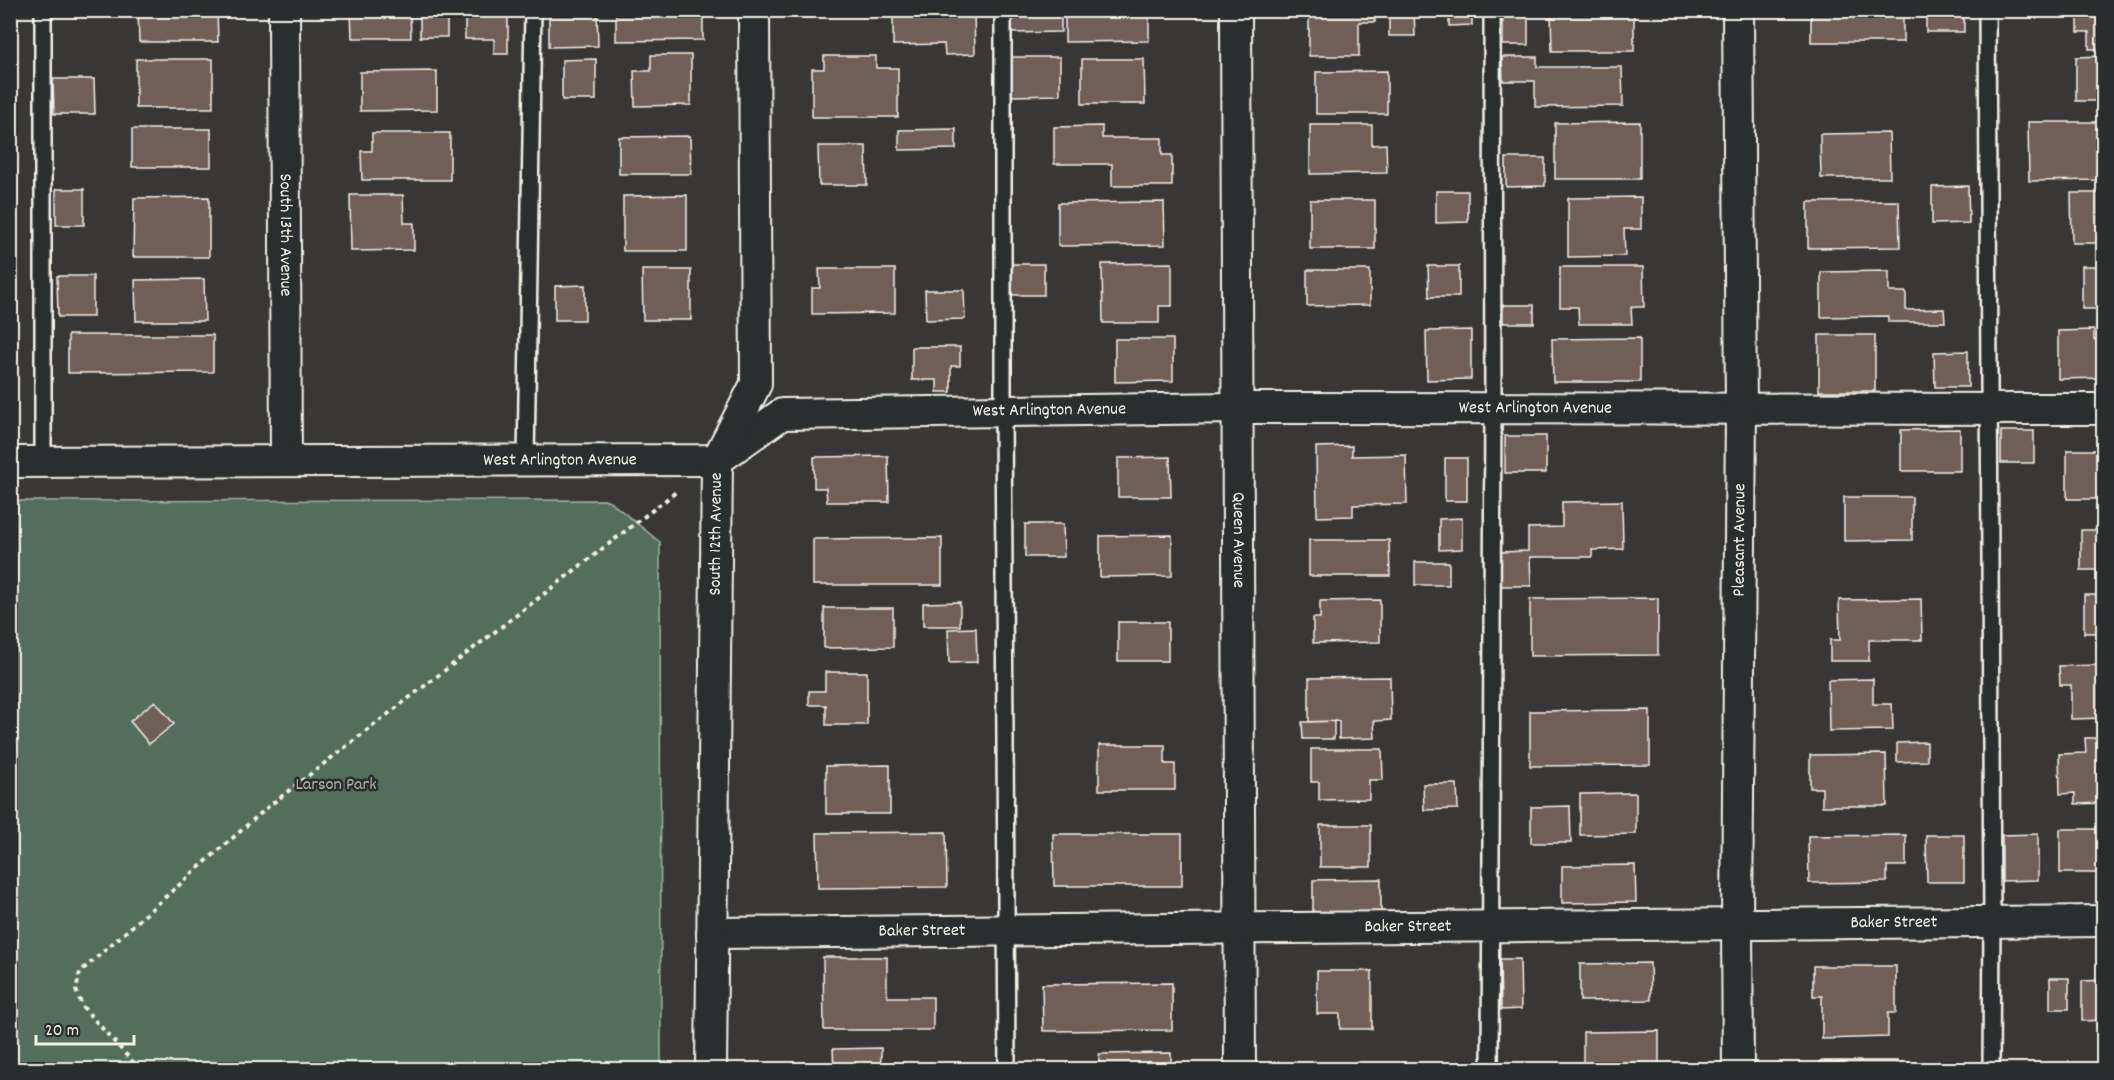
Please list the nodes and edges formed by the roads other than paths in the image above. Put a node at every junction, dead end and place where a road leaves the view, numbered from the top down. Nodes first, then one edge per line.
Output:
1 (43, 10) edge
2 (284, 10) edge
3 (533, 10) edge
4 (754, 10) edge
5 (1002, 10) edge
6 (1236, 10) edge
7 (1492, 10) edge
8 (1738, 10) edge
9 (1987, 10) edge
10 (1237, 408) junction
11 (1493, 408) junction
12 (1741, 409) junction
13 (1988, 409) junction
14 (2103, 409) edge
15 (1002, 411) junction
16 (717, 460) junction
17 (286, 461) junction
18 (10, 462) edge
19 (43, 462) junction
20 (525, 462) junction
21 (2103, 921) edge
22 (1992, 922) junction
23 (1737, 925) junction
24 (1489, 927) junction
25 (1240, 929) junction
26 (1007, 931) junction
27 (712, 933) junction
28 (711, 1070) edge
29 (1007, 1070) edge
30 (1240, 1070) edge
31 (1490, 1070) edge
32 (1738, 1070) edge
33 (1991, 1070) edge

1 - 19 lane
2 - 17 street, South 13th Avenue
3 - 20 lane
4 - 16 street, South 12th Avenue
5 - 15 lane
6 - 10 street, Queen Avenue
7 - 11 lane
8 - 12 street, Pleasant Avenue
9 - 13 lane
10 - 11 street, West Arlington Avenue
10 - 15 street, West Arlington Avenue
10 - 25 street, Queen Avenue
11 - 12 street, West Arlington Avenue
11 - 24 lane
12 - 13 street, West Arlington Avenue
12 - 23 street, Pleasant Avenue
13 - 14 street, West Arlington Avenue
13 - 22 lane
15 - 16 street, West Arlington Avenue
15 - 26 lane
16 - 20 street, West Arlington Avenue
16 - 27 street, South 12th Avenue
17 - 19 street, West Arlington Avenue
17 - 20 street, West Arlington Avenue
18 - 19 street, West Arlington Avenue
21 - 22 street, Baker Street
22 - 23 street, Baker Street
22 - 33 lane
23 - 24 street, Baker Street
23 - 32 street, Pleasant Avenue
24 - 25 street, Baker Street
24 - 31 lane
25 - 26 street, Baker Street
25 - 30 street, Queen Avenue
26 - 27 street, Baker Street
26 - 29 lane
27 - 28 street, South 12th Avenue

